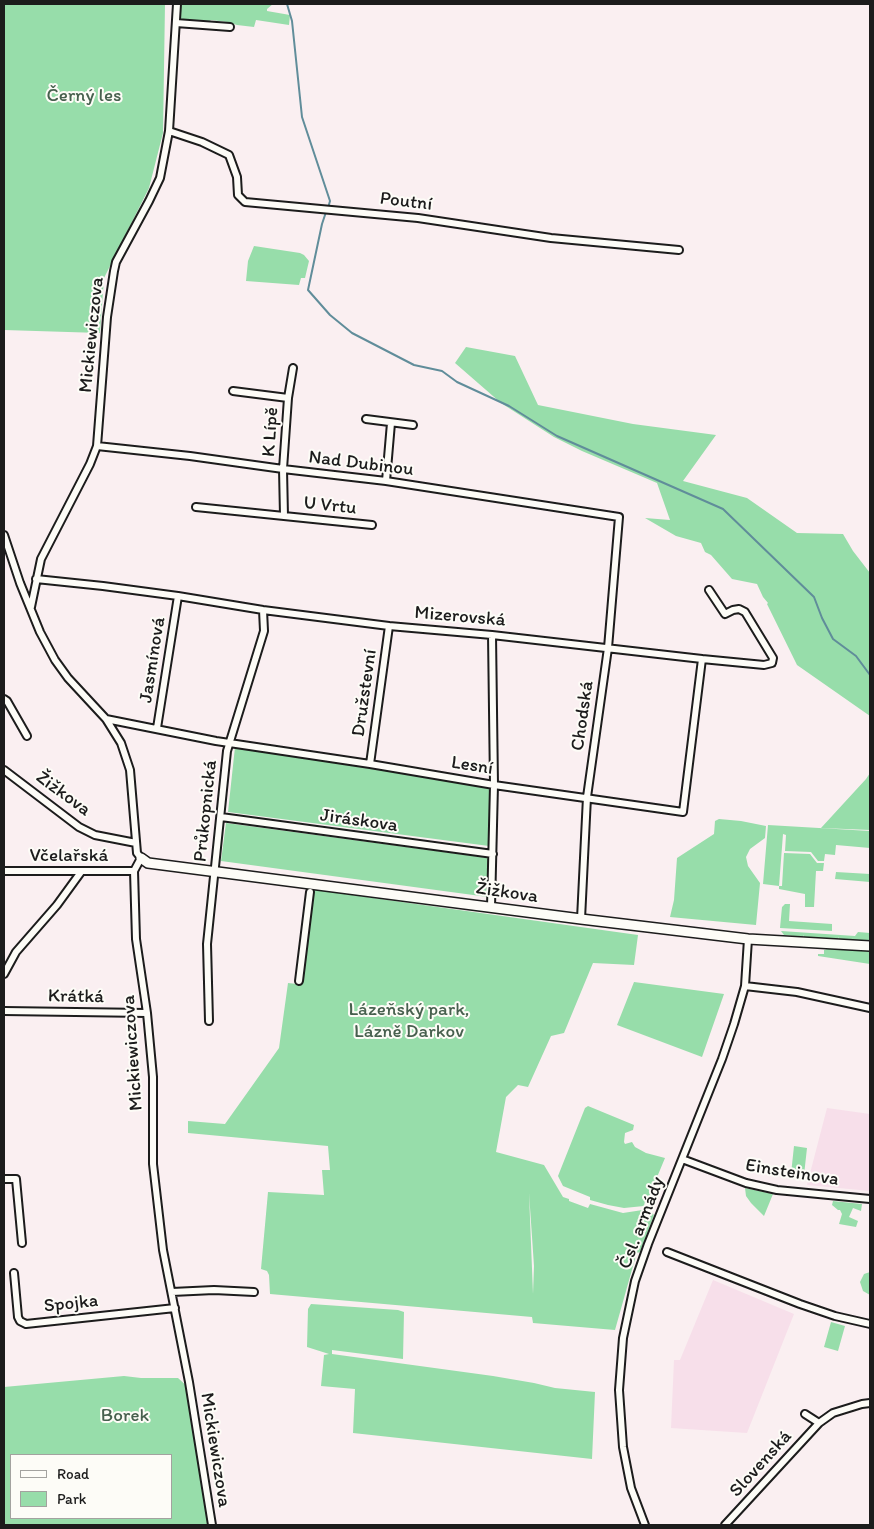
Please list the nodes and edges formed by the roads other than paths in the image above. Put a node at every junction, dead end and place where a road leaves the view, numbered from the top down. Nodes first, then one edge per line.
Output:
1 (177, 4) edge
2 (176, 23) junction
3 (230, 27) dead end
4 (170, 131) junction
5 (679, 250) dead end
6 (294, 368) dead end
7 (233, 391) dead end
8 (288, 398) junction
9 (366, 419) dead end
10 (391, 424) junction
11 (413, 425) dead end
12 (97, 446) junction
13 (283, 469) junction
14 (386, 481) junction
15 (196, 507) dead end
16 (284, 516) junction
17 (619, 517) joint
18 (372, 526) dead end
19 (4, 536) edge
20 (36, 579) junction
21 (709, 590) dead end
22 (178, 596) junction
23 (31, 608) junction
24 (263, 610) junction
25 (389, 626) junction
26 (492, 635) junction
27 (608, 648) junction
28 (702, 660) junction
29 (4, 699) edge
30 (106, 719) junction
31 (157, 728) junction
32 (27, 736) dead end
33 (229, 742) junction
34 (370, 764) junction
35 (4, 770) edge
36 (494, 785) junction
37 (587, 797) junction
38 (221, 817) junction
39 (136, 843) junction
40 (493, 854) junction
41 (141, 858) junction
42 (4, 871) edge
43 (134, 871) junction
44 (216, 871) junction
45 (81, 872) junction
46 (310, 892) dead end
47 (491, 907) junction
48 (581, 919) junction
49 (748, 939) junction
50 (870, 946) edge
51 (4, 974) edge
52 (299, 981) dead end
53 (745, 986) junction
54 (870, 1008) edge
55 (4, 1011) edge
56 (147, 1013) junction
57 (209, 1021) dead end
58 (682, 1159) junction
59 (4, 1179) edge
60 (870, 1199) edge
61 (22, 1243) dead end
62 (667, 1252) dead end
63 (14, 1273) dead end
64 (172, 1292) junction
65 (254, 1292) dead end
66 (175, 1308) junction
67 (870, 1324) edge
68 (870, 1403) edge
69 (805, 1414) dead end
70 (819, 1423) junction
71 (212, 1525) edge
72 (644, 1525) edge
73 (725, 1525) edge

1 - 2 street, Mickiewiczova
2 - 3 street
2 - 4 street, Mickiewiczova
4 - 5 street, Poutní
4 - 12 street, Mickiewiczova
6 - 8 street, K Lípě
7 - 8 street, K Lípě
8 - 13 street, K Lípě
9 - 10 street
10 - 11 street
10 - 14 street
12 - 13 street, Nad Dubinou
12 - 20 street, Mickiewiczova
13 - 14 street, Nad Dubinou
13 - 16 street, U Vrtu
14 - 17 street, Nad Dubinou
15 - 16 street, U Vrtu
16 - 18 street, U Vrtu
17 - 27 street, Chodská
19 - 23 street
20 - 22 street, Mizerovská
20 - 23 street, Mickiewiczova
21 - 28 street, Mizerovská
22 - 24 street, Mizerovská
22 - 31 street, Jasmínová
23 - 30 street
24 - 25 street, Mizerovská
24 - 33 street, Průkopnická
25 - 26 street, Mizerovská
25 - 34 street, Družstevní
26 - 27 street, Mizerovská
26 - 36 street
27 - 28 street, Mizerovská
27 - 37 street, Chodská
28 - 37 street, Lesní
29 - 32 street
30 - 31 street, Lesní
30 - 39 street
31 - 33 street, Lesní
33 - 34 street, Lesní
33 - 38 street, Průkopnická
34 - 36 street, Lesní
35 - 39 street, Žižkova
36 - 37 street, Lesní
36 - 40 street
37 - 48 street, Chodská
38 - 40 street, Jiráskova
38 - 44 street, Průkopnická
39 - 41 street
40 - 47 street
41 - 43 street, Mickiewiczova
41 - 44 street, Žižkova
42 - 45 street, Včelařská
43 - 45 street, Včelařská
43 - 56 street, Mickiewiczova
44 - 47 street, Žižkova
44 - 57 street, Průkopnická
45 - 51 street
46 - 52 street
47 - 48 street, Žižkova
48 - 49 street, Žižkova
49 - 50 street, Žižkova
49 - 53 street, Čsl. armády
53 - 54 street
53 - 58 street, Čsl. armády
55 - 56 street, Krátká
56 - 64 street, Mickiewiczova
58 - 60 street, Einsteinova
58 - 72 street, Čsl. armády
59 - 61 street
62 - 67 street
63 - 66 street, Spojka
64 - 65 street
64 - 66 street, Mickiewiczova
66 - 71 street, Mickiewiczova
68 - 70 street, Slovenská
69 - 70 street, Slovenská
70 - 73 street, Slovenská

